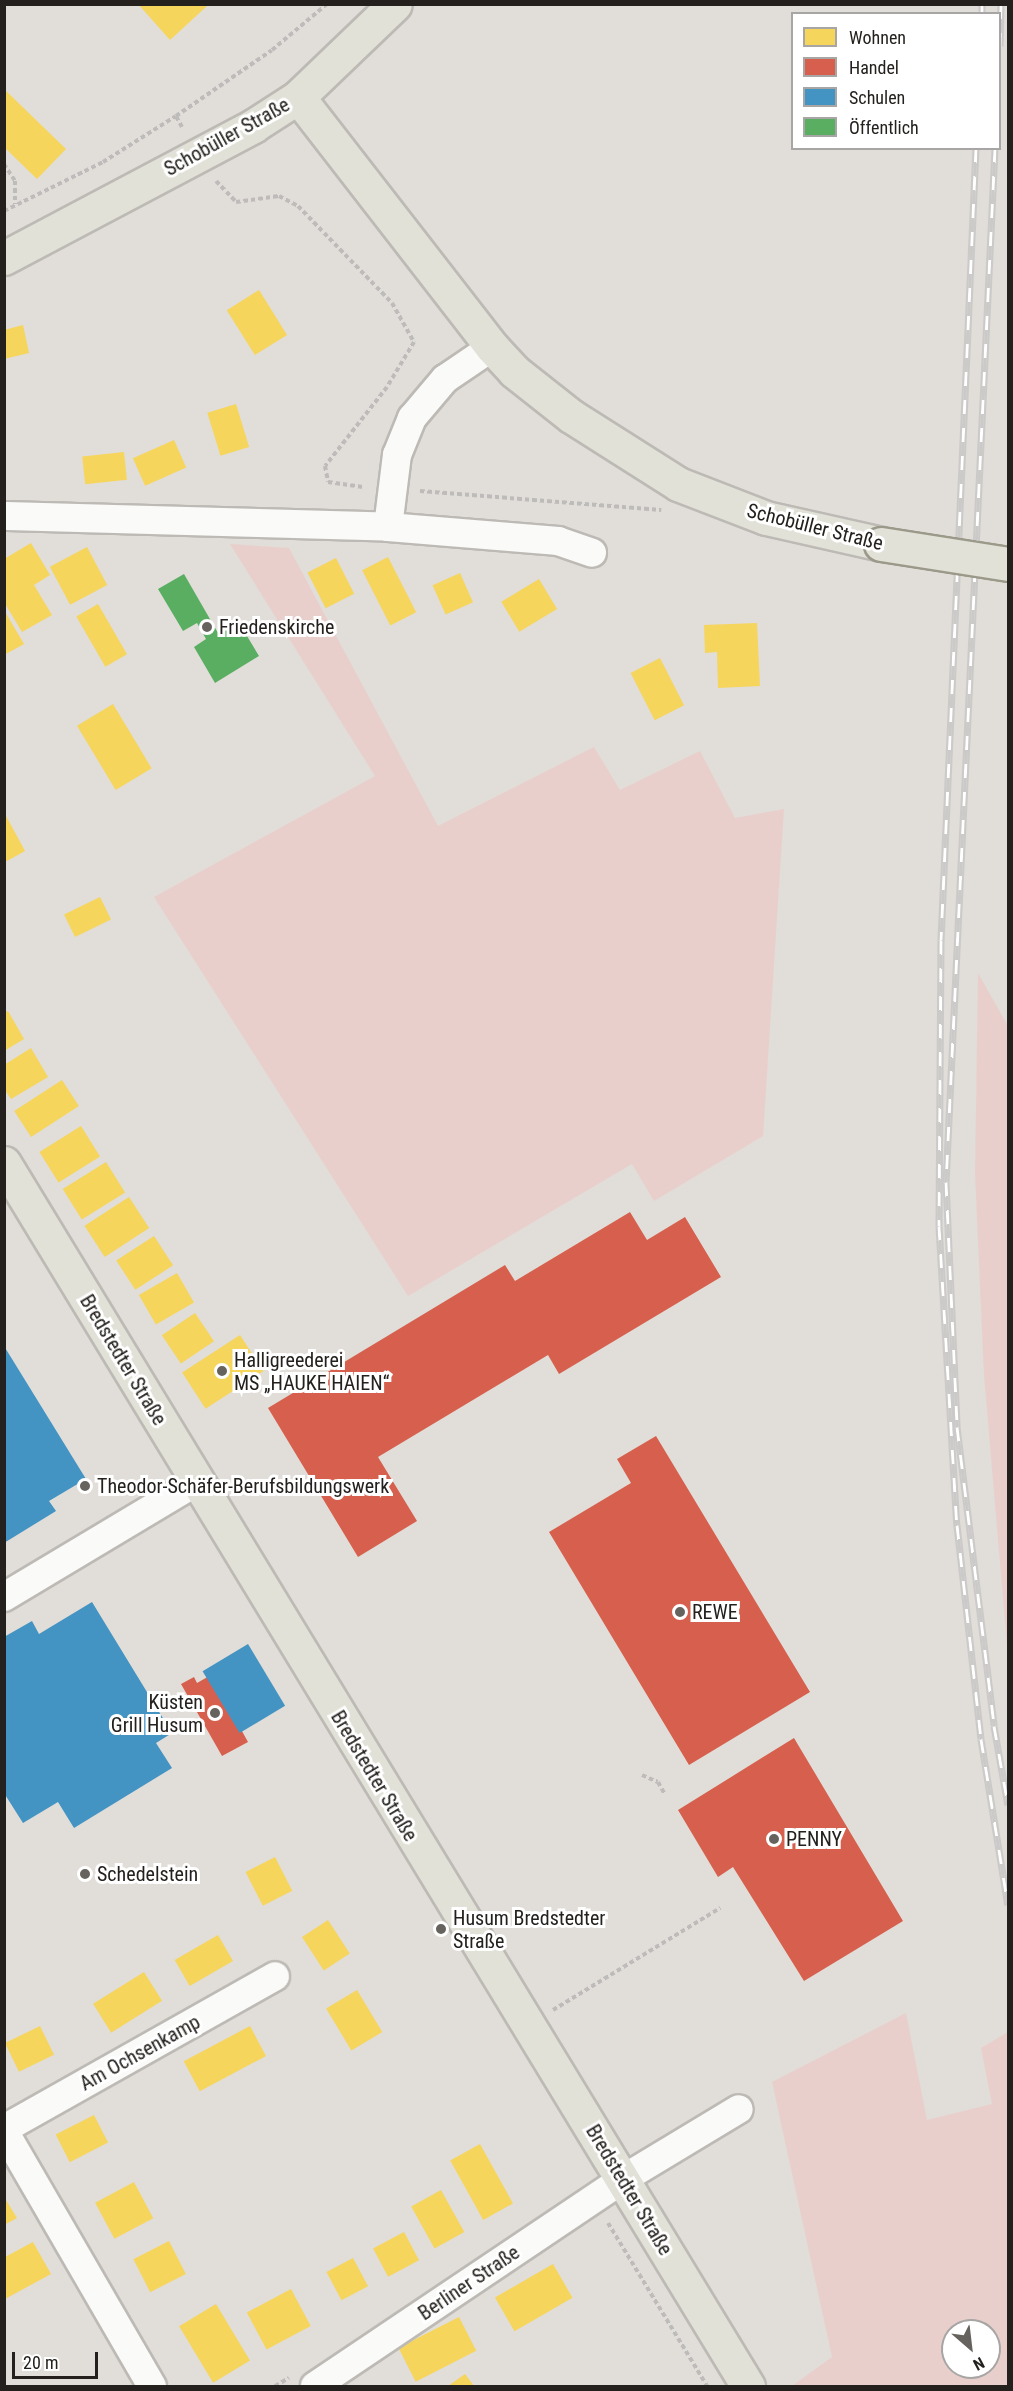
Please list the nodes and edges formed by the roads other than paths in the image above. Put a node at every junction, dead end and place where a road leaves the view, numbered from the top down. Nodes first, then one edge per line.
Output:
1 (395, 4) edge
2 (298, 97) junction
3 (4, 258) edge
4 (492, 347) junction
5 (4, 516) edge
6 (388, 527) junction
7 (592, 553) dead end
8 (1008, 564) edge
9 (4, 1163) edge
10 (196, 1482) junction
11 (4, 1597) edge
12 (275, 1976) dead end
13 (739, 2109) dead end
14 (4, 2130) edge
15 (623, 2179) junction
16 (353, 2377) edge
17 (152, 2386) edge
18 (315, 2386) edge
19 (748, 2386) edge

1 - 2 main road
2 - 3 main road, Schobüller Straße
2 - 4 main road, Schobüller Straße
4 - 6 street
4 - 8 main road, Schobüller Straße, bridge
5 - 6 street
6 - 7 street
9 - 10 main road, Bredstedter Straße
10 - 11 street
10 - 15 main road, Bredstedter Straße
12 - 14 street, Am Ochsenkamp
13 - 15 street, Berliner Straße
14 - 17 street, Am Ochsenkamp
15 - 16 street, Berliner Straße
15 - 19 main road, Bredstedter Straße
16 - 18 street, Berliner Straße

